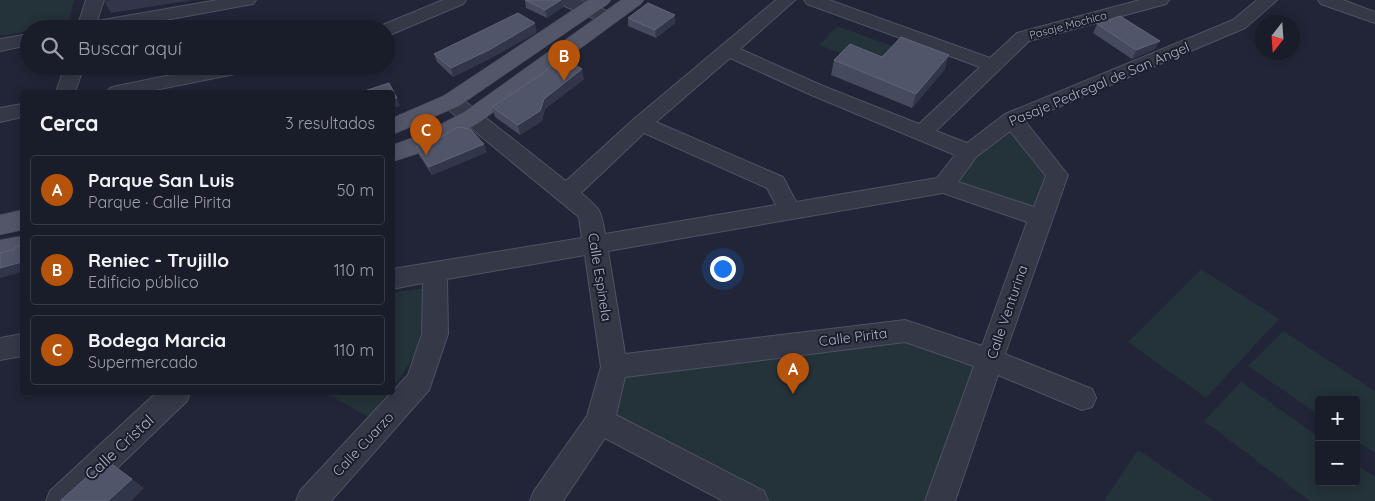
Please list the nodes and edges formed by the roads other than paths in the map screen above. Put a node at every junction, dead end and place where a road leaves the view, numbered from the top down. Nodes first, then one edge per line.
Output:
1 (95, 0) edge
2 (247, 0) edge
3 (457, 0) edge
4 (566, 0) edge
5 (634, 0) edge
6 (786, 0) edge
7 (813, 0) edge
8 (1160, 0) edge
9 (1268, 0) edge
10 (1327, 0) edge
11 (598, 9) edge
12 (1375, 18) edge
13 (89, 20) edge
14 (136, 20) edge
15 (395, 27) edge
16 (20, 41) edge
17 (0, 45) edge
18 (727, 50) junction
19 (991, 65) junction
20 (72, 75) edge
21 (201, 75) edge
22 (67, 90) edge
23 (127, 90) edge
24 (451, 101) junction
25 (20, 111) edge
26 (0, 115) edge
27 (472, 118) junction
28 (1012, 119) junction
29 (641, 124) junction
30 (395, 125) edge
31 (922, 132) junction
32 (968, 152) junction
33 (395, 153) edge
34 (944, 185) junction
35 (566, 194) junction
36 (790, 211) junction
37 (1040, 218) junction
38 (20, 220) edge
39 (0, 225) edge
40 (596, 243) junction
41 (20, 246) edge
42 (0, 251) edge
43 (436, 271) junction
44 (395, 278) edge
45 (20, 345) edge
46 (0, 349) edge
47 (990, 360) junction
48 (614, 367) junction
49 (174, 395) edge
50 (1082, 398) dead end
51 (600, 421) junction
52 (61, 501) edge
53 (311, 501) edge
54 (545, 501) edge
55 (753, 501) edge
56 (940, 501) edge

1 - 13 street
2 - 14 street
3 - 15 street
4 - 11 street
5 - 11 main road
6 - 18 street
7 - 19 street
8 - 19 street, Pasaje Mochica
9 - 28 street, Pasaje Pedregal de San Angel
10 - 12 street
11 - 24 main road
11 - 27 main road
16 - 17 street
18 - 29 street
18 - 31 street
19 - 31 street, Pasaje Mochica
20 - 22 street
21 - 23 street
24 - 27 street, Calle Espinela
24 - 30 main road
25 - 26 street
27 - 33 main road
27 - 35 street, Calle Espinela
28 - 32 street, Pasaje Pedregal de San Angel
28 - 37 street, Calle Venturina
29 - 35 street
29 - 36 street
31 - 32 street
32 - 34 street, Pasaje Pedregal de San Angel
34 - 36 street
34 - 37 street
35 - 40 street, Calle Espinela
36 - 40 street
37 - 47 street, Calle Venturina
38 - 39 main road
40 - 43 street
40 - 48 street, Calle Espinela
41 - 42 main road
43 - 44 street
43 - 53 street, Calle Cuarzo
45 - 46 street
47 - 48 street, Calle Pirita
47 - 50 street, Calle Pirita
47 - 56 street, Calle Venturina
48 - 51 street, Calle Espinela
49 - 52 street, Calle Cristal
51 - 54 street, Calle Espinela
51 - 55 street

